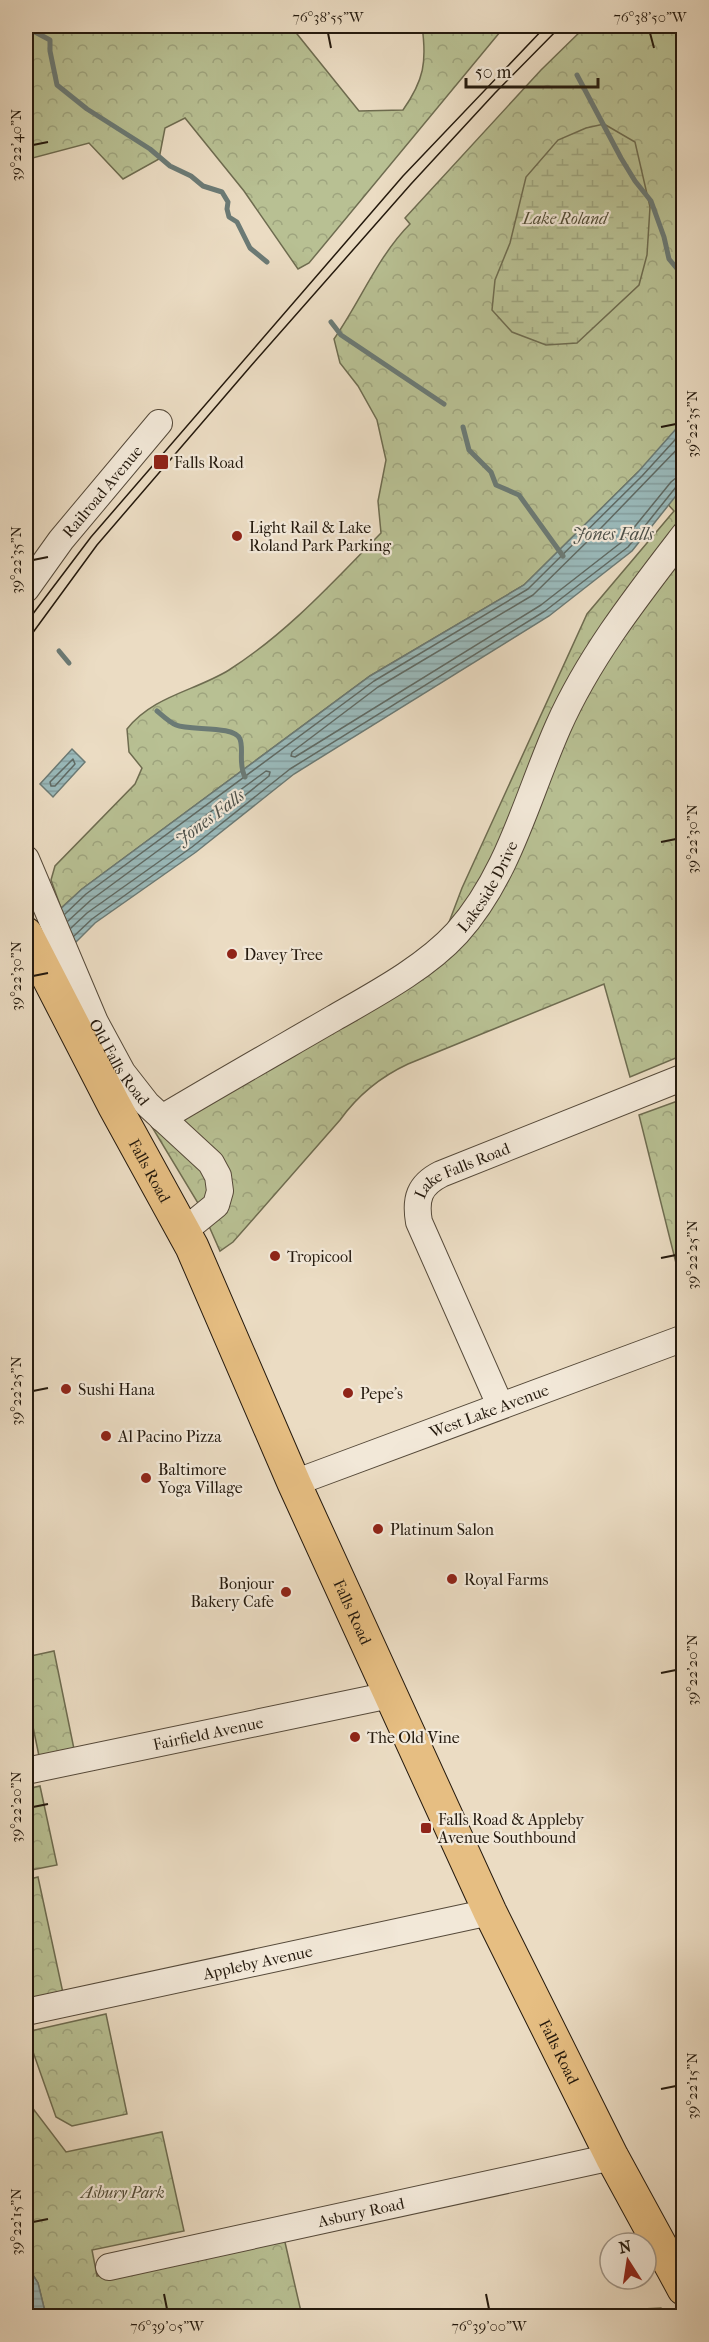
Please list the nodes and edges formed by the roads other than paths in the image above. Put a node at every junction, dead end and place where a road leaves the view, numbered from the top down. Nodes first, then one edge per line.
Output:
1 (159, 423) dead end
2 (684, 535) edge
3 (26, 590) edge
4 (26, 858) edge
5 (26, 933) edge
6 (684, 1077) edge
7 (162, 1118) junction
8 (184, 1231) junction
9 (684, 1338) edge
10 (500, 1405) junction
11 (294, 1483) junction
12 (390, 1695) junction
13 (26, 1771) edge
14 (490, 1912) junction
15 (26, 2012) edge
16 (612, 2157) junction
17 (110, 2267) dead end
18 (683, 2288) edge

1 - 3 street, Railroad Avenue
2 - 7 street, Lakeside Drive
4 - 7 street, Old Falls Road
5 - 8 main road, Falls Road
6 - 10 street, Lake Falls Road
7 - 8 street, Old Falls Road
8 - 11 main road, Falls Road
9 - 10 street, West Lake Avenue
10 - 11 street, West Lake Avenue
11 - 12 main road, Falls Road
12 - 13 street, Fairfield Avenue
12 - 14 main road, Falls Road
14 - 15 street, Appleby Avenue
14 - 16 main road, Falls Road
16 - 17 street, Asbury Road
16 - 18 main road, Falls Road

